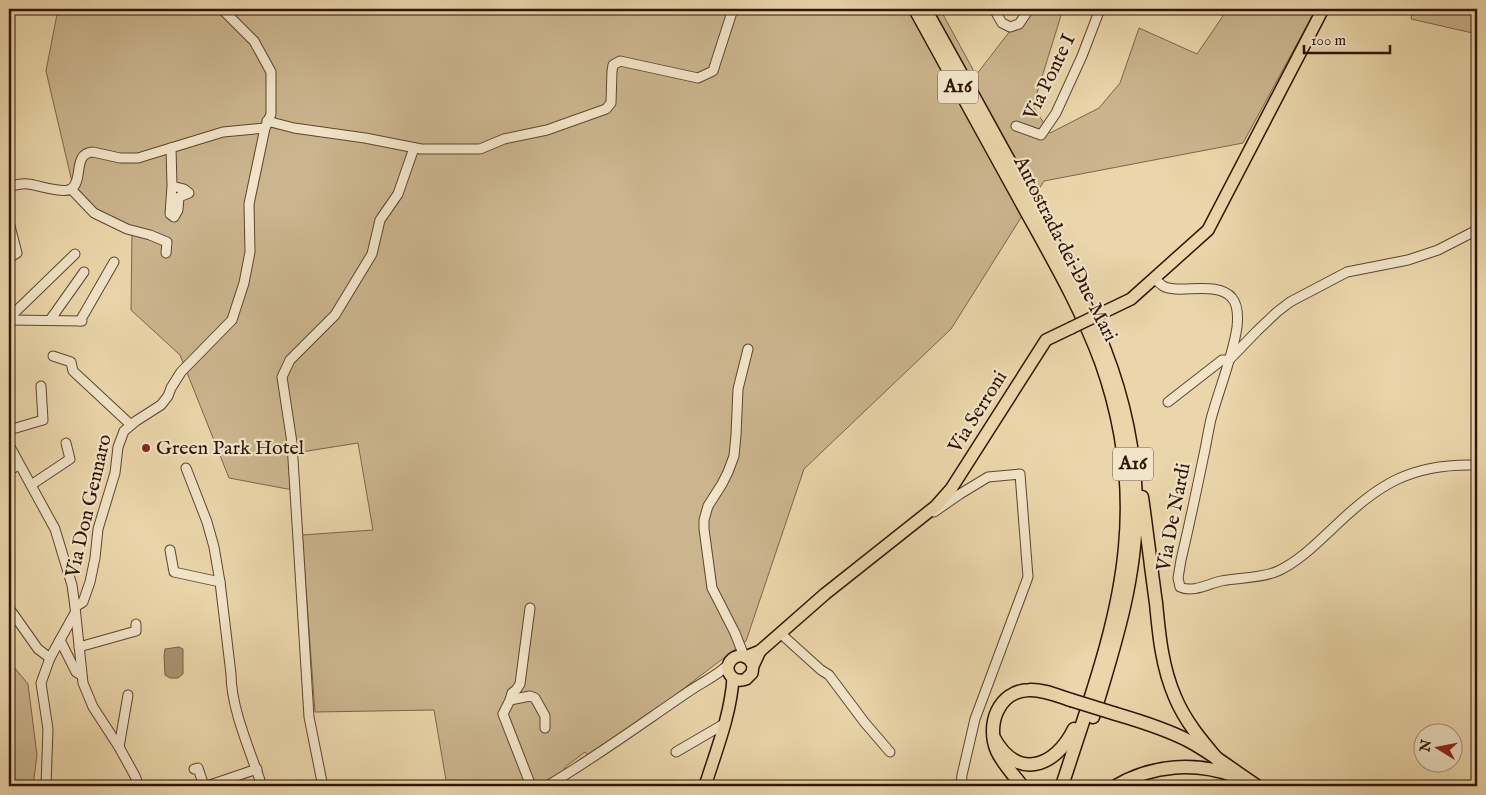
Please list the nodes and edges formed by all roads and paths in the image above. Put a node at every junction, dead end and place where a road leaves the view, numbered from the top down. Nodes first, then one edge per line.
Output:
1 (222, 9) edge
2 (733, 9) edge
3 (915, 9) edge
4 (926, 9) edge
5 (994, 9) edge
6 (1029, 9) edge
7 (1100, 9) edge
8 (1323, 9) edge
9 (266, 124) junction
10 (1016, 126) dead end
11 (172, 148) junction
12 (414, 148) junction
13 (1005, 162) junction
14 (172, 186) dead end
15 (9, 187) edge
16 (71, 189) junction
17 (9, 222) edge
18 (1477, 230) edge
19 (166, 253) dead end
20 (75, 254) dead end
21 (9, 258) edge
22 (114, 262) dead end
23 (84, 272) dead end
24 (1155, 278) junction
25 (1088, 308) junction
26 (9, 319) edge
27 (50, 320) junction
28 (748, 349) dead end
29 (54, 356) dead end
30 (1229, 360) junction
31 (41, 386) dead end
32 (1168, 402) dead end
33 (132, 425) junction
34 (9, 430) edge
35 (66, 443) dead end
36 (9, 445) edge
37 (19, 465) junction
38 (1477, 465) edge
39 (186, 468) dead end
40 (9, 470) edge
41 (31, 485) junction
42 (939, 506) junction
43 (170, 550) dead end
44 (1122, 568) junction
45 (220, 582) junction
46 (9, 608) edge
47 (530, 608) dead end
48 (75, 610) junction
49 (136, 624) dead end
50 (66, 630) junction
51 (78, 630) junction
52 (780, 633) junction
53 (60, 640) junction
54 (79, 647) junction
55 (50, 658) junction
56 (737, 665) junction
57 (81, 675) junction
58 (128, 695) dead end
59 (510, 700) junction
60 (724, 724) junction
61 (545, 728) dead end
62 (994, 738) junction
63 (119, 747) junction
64 (676, 752) dead end
65 (890, 752) dead end
66 (1218, 760) junction
67 (194, 769) dead end
68 (257, 769) junction
69 (1255, 785) edge
70 (46, 786) edge
71 (139, 786) edge
72 (205, 786) edge
73 (262, 786) edge
74 (325, 786) edge
75 (531, 786) edge
76 (547, 786) edge
77 (706, 786) edge
78 (961, 786) edge
79 (1022, 786) edge
80 (1062, 786) edge
81 (1071, 786) edge
82 (1116, 786) edge

1 - 9 street, Via Don Gennaro
2 - 12 street
3 - 13 highway, Autostrada dei Due Mari / A16
4 - 13 highway, Autostrada dei Due Mari / A16
5 - 6 street
7 - 10 street, Via Ponte I
8 - 24 main road, Via Serroni
9 - 11 street
9 - 12 street
9 - 33 street, Via Don Gennaro
11 - 14 street
11 - 16 street
12 - 74 street
13 - 25 highway, Autostrada dei Due Mari / A16
13 - 44 highway, Autostrada dei Due Mari / A16
15 - 16 street
16 - 19 street
17 - 21 street
18 - 30 street
20 - 26 street
22 - 27 street
23 - 27 street
24 - 30 street, Via De Nardi
24 - 42 main road, Via Serroni, bridge
25 - 66 highway
25 - 81 highway, Autostrada dei Due Mari / A16
26 - 27 street
28 - 56 street
29 - 33 street
30 - 32 street
30 - 38 street, Via De Nardi
31 - 34 street
33 - 48 street, Via Don Gennaro
35 - 41 street
36 - 37 street
37 - 40 street
37 - 41 street
39 - 45 street
41 - 48 street
42 - 52 main road, Via Serroni
42 - 78 street
43 - 45 street
44 - 62 highway
44 - 80 highway, Autostrada dei Due Mari / A16
45 - 68 street
46 - 55 street
47 - 59 street
48 - 50 street, Via Don Gennaro
48 - 51 street
49 - 54 street
50 - 51 street
50 - 53 street, Via Don Gennaro
51 - 54 street
52 - 56 main road, Via Serroni
52 - 65 street
53 - 55 street, Via Don Gennaro
53 - 57 street
54 - 57 street
55 - 70 street, Via Don Gennaro
56 - 60 main road, Via Serroni
56 - 76 street
57 - 63 street
58 - 63 street
59 - 61 street
59 - 75 street
60 - 64 street
60 - 77 main road, Via Serroni
62 - 66 highway, bridge
62 - 79 highway
63 - 71 street
66 - 69 highway
67 - 72 street
68 - 72 street
68 - 73 street
69 - 82 highway

